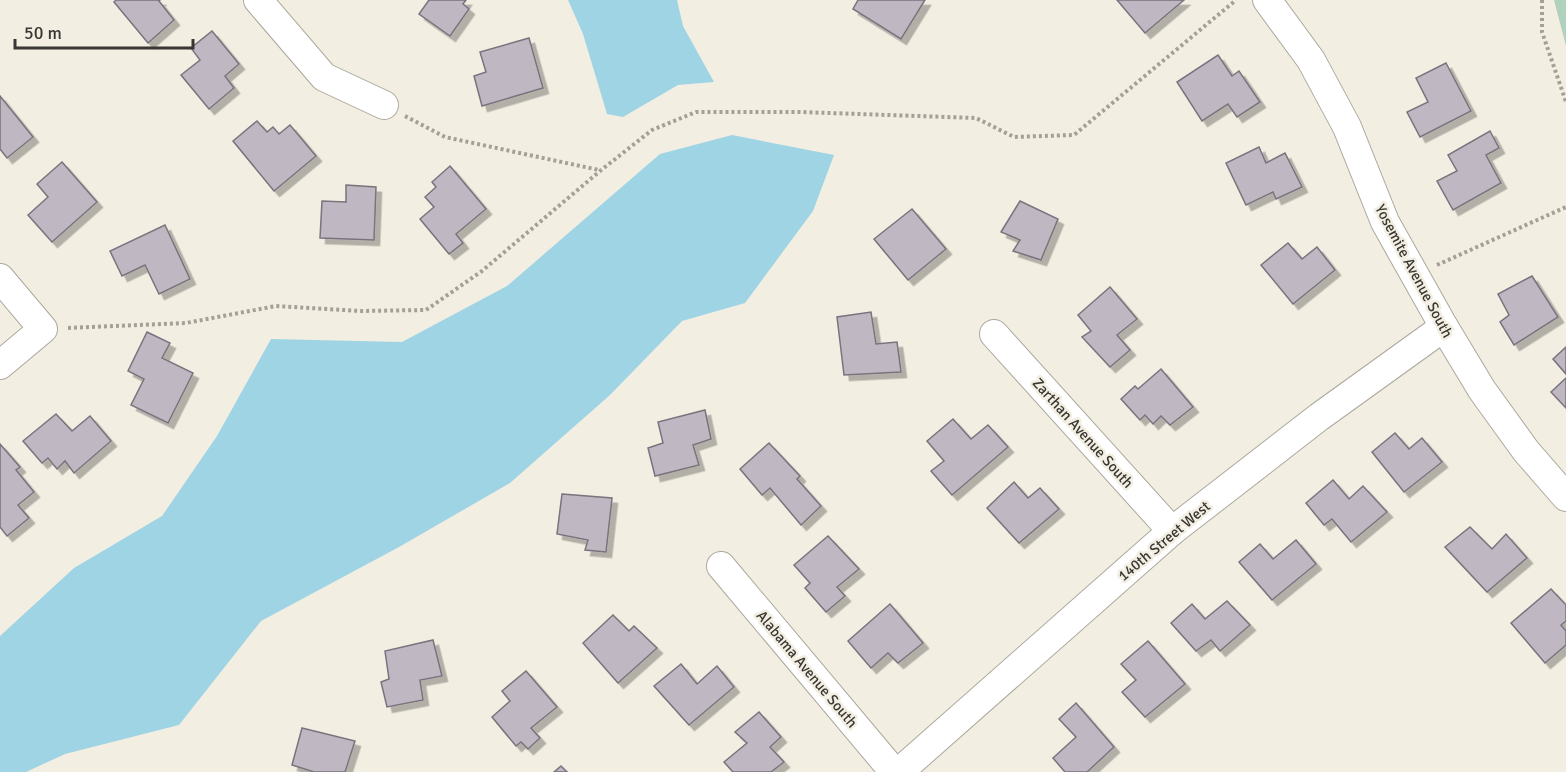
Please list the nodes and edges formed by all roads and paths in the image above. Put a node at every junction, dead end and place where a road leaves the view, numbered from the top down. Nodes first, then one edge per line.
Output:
1 (258, 0) edge
2 (1236, 0) edge
3 (1267, 0) edge
4 (1542, 0) edge
5 (1566, 102) edge
6 (384, 105) joint
7 (600, 171) junction
8 (1566, 207) edge
9 (1431, 267) dead end
10 (0, 278) edge
11 (1444, 327) junction
12 (43, 329) junction
13 (994, 334) dead end
14 (0, 365) edge
15 (1566, 497) edge
16 (1172, 531) junction
17 (721, 566) dead end
18 (894, 772) edge
19 (899, 772) edge

1 - 6 street
2 - 7 path
3 - 11 street, Yosemite Avenue South
4 - 5 path
6 - 7 path
7 - 12 path
8 - 9 path
10 - 12 street
11 - 15 street, Yosemite Avenue South
11 - 16 street, 140th Street West
12 - 14 street
13 - 16 street, Zarthan Avenue South
16 - 19 street, 140th Street West
17 - 18 street, Alabama Avenue South

